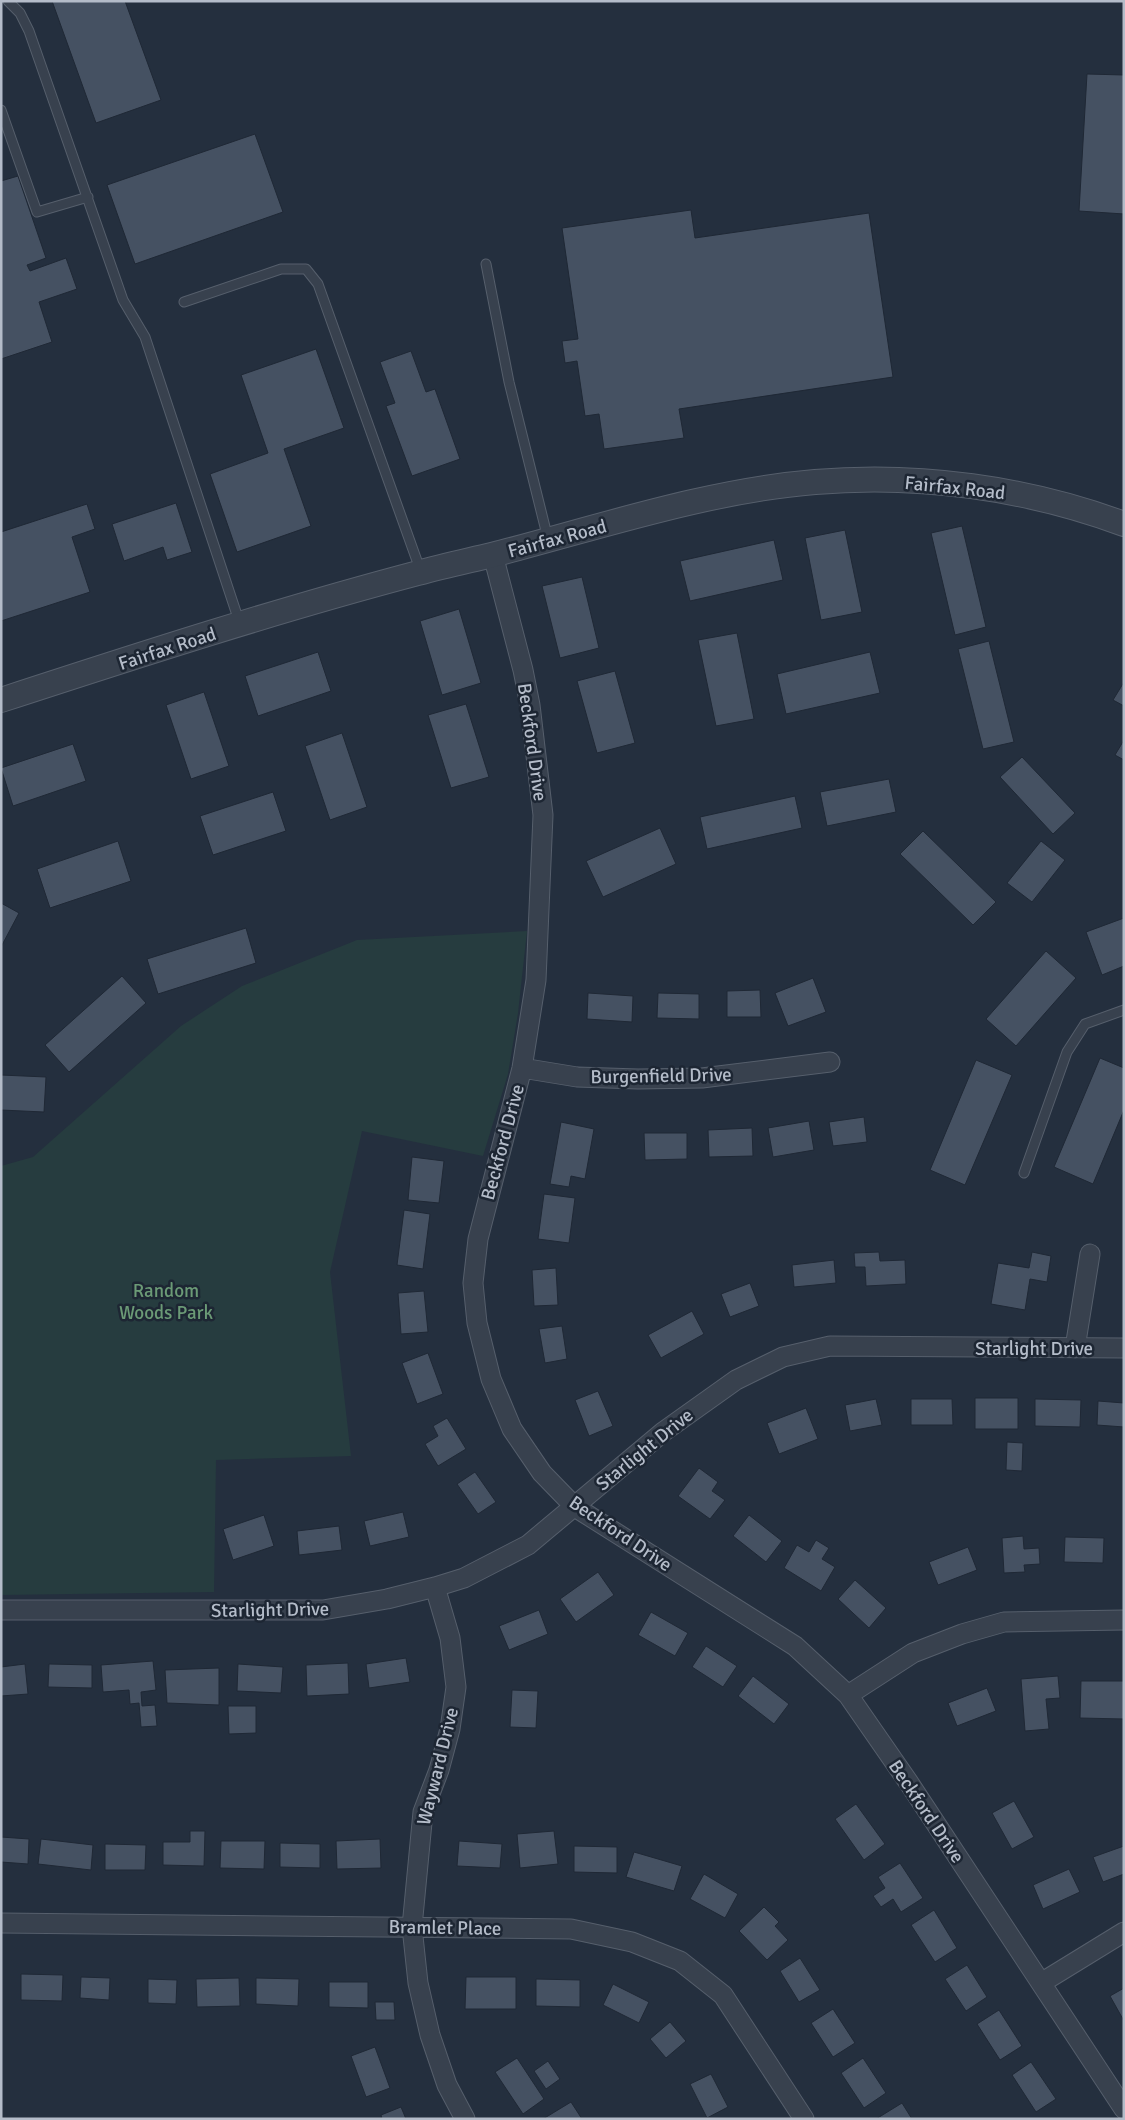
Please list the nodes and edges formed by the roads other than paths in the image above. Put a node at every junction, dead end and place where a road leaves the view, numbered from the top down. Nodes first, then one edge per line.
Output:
1 (8, 1) edge
2 (1, 110) edge
3 (88, 197) junction
4 (486, 264) dead end
5 (184, 302) dead end
6 (1124, 524) edge
7 (548, 540) junction
8 (493, 555) junction
9 (421, 572) junction
10 (240, 624) junction
11 (1, 700) edge
12 (1124, 1010) edge
13 (830, 1062) dead end
14 (522, 1068) junction
15 (1024, 1173) dead end
16 (1090, 1254) dead end
17 (1075, 1348) junction
18 (1124, 1348) edge
19 (575, 1507) junction
20 (435, 1587) junction
21 (1, 1610) edge
22 (1124, 1620) edge
23 (848, 1695) junction
24 (1, 1923) edge
25 (412, 1927) junction
26 (1124, 1932) edge
27 (1041, 1983) junction
28 (1124, 2109) edge
29 (465, 2119) edge
30 (804, 2119) edge

1 - 3 lane
2 - 3 lane
3 - 10 lane
4 - 7 lane
5 - 9 lane
6 - 7 street, Fairfax Road
7 - 8 street, Fairfax Road
8 - 9 street, Fairfax Road
8 - 14 street, Beckford Drive
9 - 10 street, Fairfax Road
10 - 11 street, Fairfax Road
12 - 15 lane
13 - 14 street, Burgenfield Drive
14 - 19 street, Beckford Drive
16 - 17 street
17 - 18 street, Starlight Drive
17 - 19 street, Starlight Drive
19 - 20 street, Starlight Drive
19 - 23 street, Beckford Drive
20 - 21 street, Starlight Drive
20 - 25 street, Wayward Drive
22 - 23 street
23 - 27 street, Beckford Drive
24 - 25 street, Bramlet Place
25 - 29 street, Wayward Drive
25 - 30 street, Bramlet Place
26 - 27 street
27 - 28 street, Beckford Drive

